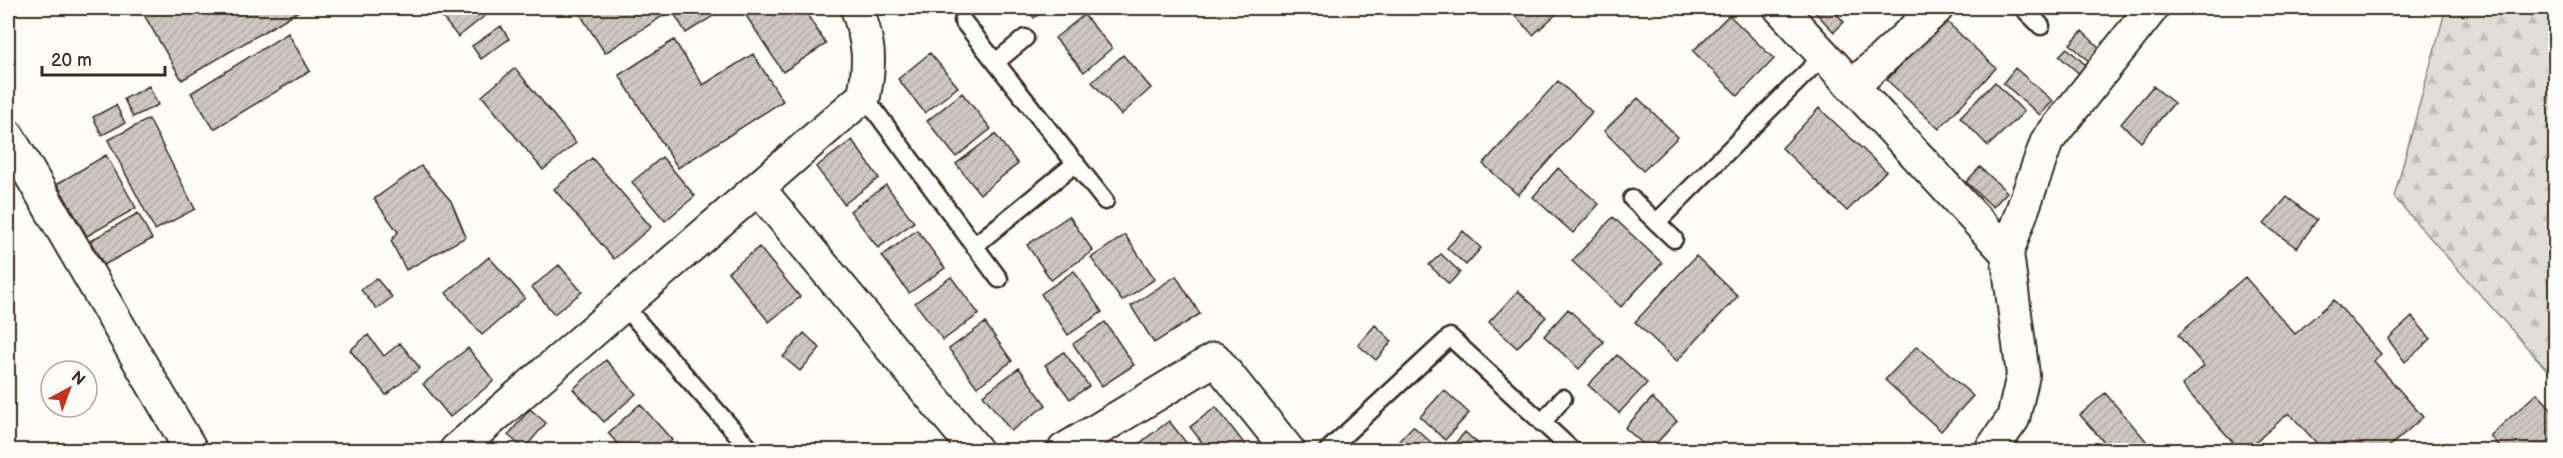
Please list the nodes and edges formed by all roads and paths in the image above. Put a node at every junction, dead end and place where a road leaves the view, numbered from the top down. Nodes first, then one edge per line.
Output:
1 (856, 8) edge
2 (1780, 8) edge
3 (1937, 8) edge
4 (2023, 8) edge
5 (2152, 8) edge
6 (963, 21) dead end
7 (2041, 26) dead end
8 (1025, 38) dead end
9 (1824, 55) junction
10 (996, 62) junction
11 (1853, 86) junction
12 (864, 96) junction
13 (8, 136) edge
14 (1076, 163) junction
15 (758, 188) junction
16 (1632, 199) dead end
17 (1105, 201) dead end
18 (1657, 222) junction
19 (1674, 239) dead end
20 (974, 246) junction
21 (2007, 253) junction
22 (999, 279) dead end
23 (623, 305) junction
24 (1563, 398) dead end
25 (1542, 423) junction
26 (191, 450) edge
27 (456, 450) edge
28 (752, 450) edge
29 (976, 450) edge
30 (1064, 450) edge
31 (1288, 450) edge
32 (1328, 450) edge
33 (1572, 450) edge
34 (1991, 450) edge

1 - 12 street
2 - 9 street
3 - 11 street
4 - 7 lane
5 - 21 street
6 - 10 lane
8 - 10 lane
9 - 11 street
9 - 18 lane
10 - 14 lane
11 - 21 street
12 - 15 street
12 - 20 lane
13 - 26 street
14 - 17 lane
14 - 20 lane
15 - 23 street
15 - 29 street
16 - 18 lane
18 - 19 lane
20 - 22 lane
21 - 34 street
23 - 27 street
23 - 28 lane
24 - 25 lane
25 - 32 lane
25 - 33 lane
30 - 31 street

